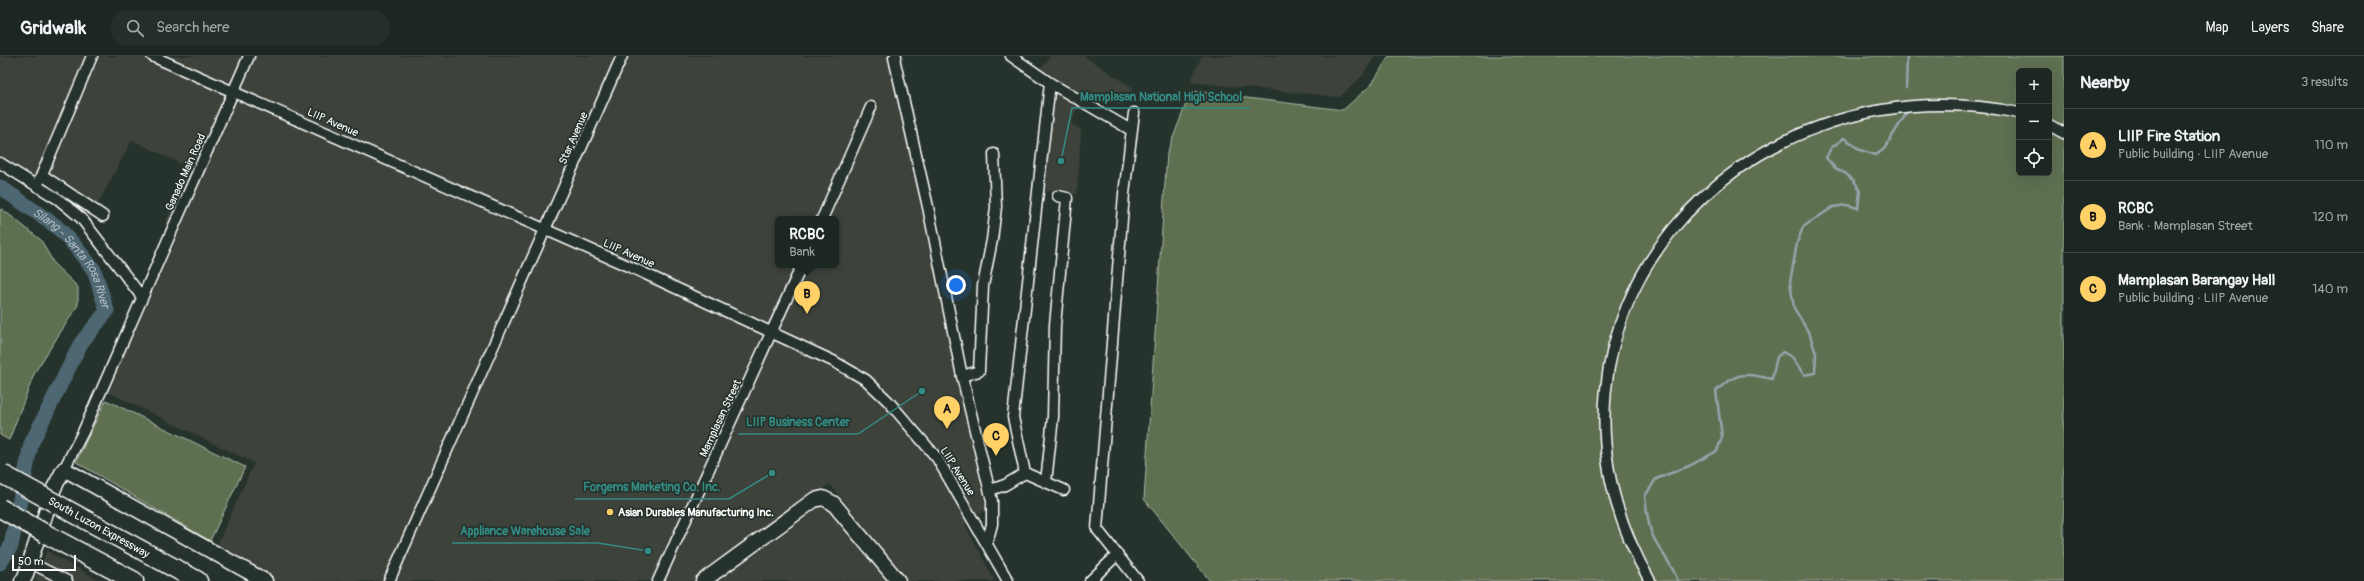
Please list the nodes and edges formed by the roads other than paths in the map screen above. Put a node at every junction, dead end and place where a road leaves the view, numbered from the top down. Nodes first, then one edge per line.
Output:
1 (92, 56) edge
2 (152, 56) edge
3 (249, 56) edge
4 (622, 56) edge
5 (896, 56) edge
6 (1011, 56) edge
7 (1050, 83) junction
8 (233, 91) junction
9 (1896, 100) dead end
10 (871, 107) dead end
11 (2016, 112) edge
12 (1134, 113) dead end
13 (2052, 127) edge
14 (1131, 130) junction
15 (2064, 133) edge
16 (994, 154) dead end
17 (1738, 157) dead end
18 (0, 163) edge
19 (1728, 164) dead end
20 (42, 175) junction
21 (37, 186) junction
22 (1058, 196) dead end
23 (1687, 201) dead end
24 (103, 216) dead end
25 (823, 216) edge
26 (546, 229) junction
27 (801, 268) edge
28 (142, 297) junction
29 (772, 332) junction
30 (962, 376) junction
31 (64, 469) junction
32 (1, 473) edge
33 (1025, 473) junction
34 (1046, 482) junction
35 (990, 490) junction
36 (1064, 490) dead end
37 (0, 508) edge
38 (987, 543) junction
39 (1117, 554) junction
40 (29, 562) junction
41 (23, 580) edge
42 (67, 581) edge
43 (134, 581) edge
44 (198, 581) edge
45 (265, 581) edge
46 (389, 581) edge
47 (658, 581) edge
48 (703, 581) edge
49 (898, 581) edge
50 (1008, 581) edge
51 (1090, 581) edge
52 (1138, 581) edge
53 (1650, 581) edge

1 - 20 street
2 - 8 street, LIIP Avenue
3 - 8 street, Ganado Main Road
4 - 26 street, Star Avenue
5 - 30 street
6 - 7 street
7 - 14 street
7 - 33 street
8 - 26 street, LIIP Avenue
8 - 28 street, Ganado Main Road
9 - 11 street
10 - 25 street
12 - 14 street
13 - 15 street
14 - 39 street
16 - 30 street
17 - 19 street
18 - 21 street
20 - 21 street
20 - 24 street
21 - 28 street
22 - 34 street
23 - 53 street
26 - 29 street, LIIP Avenue
26 - 46 street, Star Avenue
27 - 29 street, Mamplasan Street
28 - 31 street, Ganado Main Road
29 - 38 street, LIIP Avenue
29 - 47 street, Mamplasan Street
30 - 35 street
31 - 40 street
31 - 45 street
32 - 44 highway, South Luzon Expressway, bridge
33 - 34 street
33 - 35 street
34 - 36 street
35 - 38 street
37 - 43 highway, bridge
38 - 50 street, LIIP Avenue
39 - 51 street
39 - 52 street
40 - 41 street
40 - 42 street
48 - 49 street

